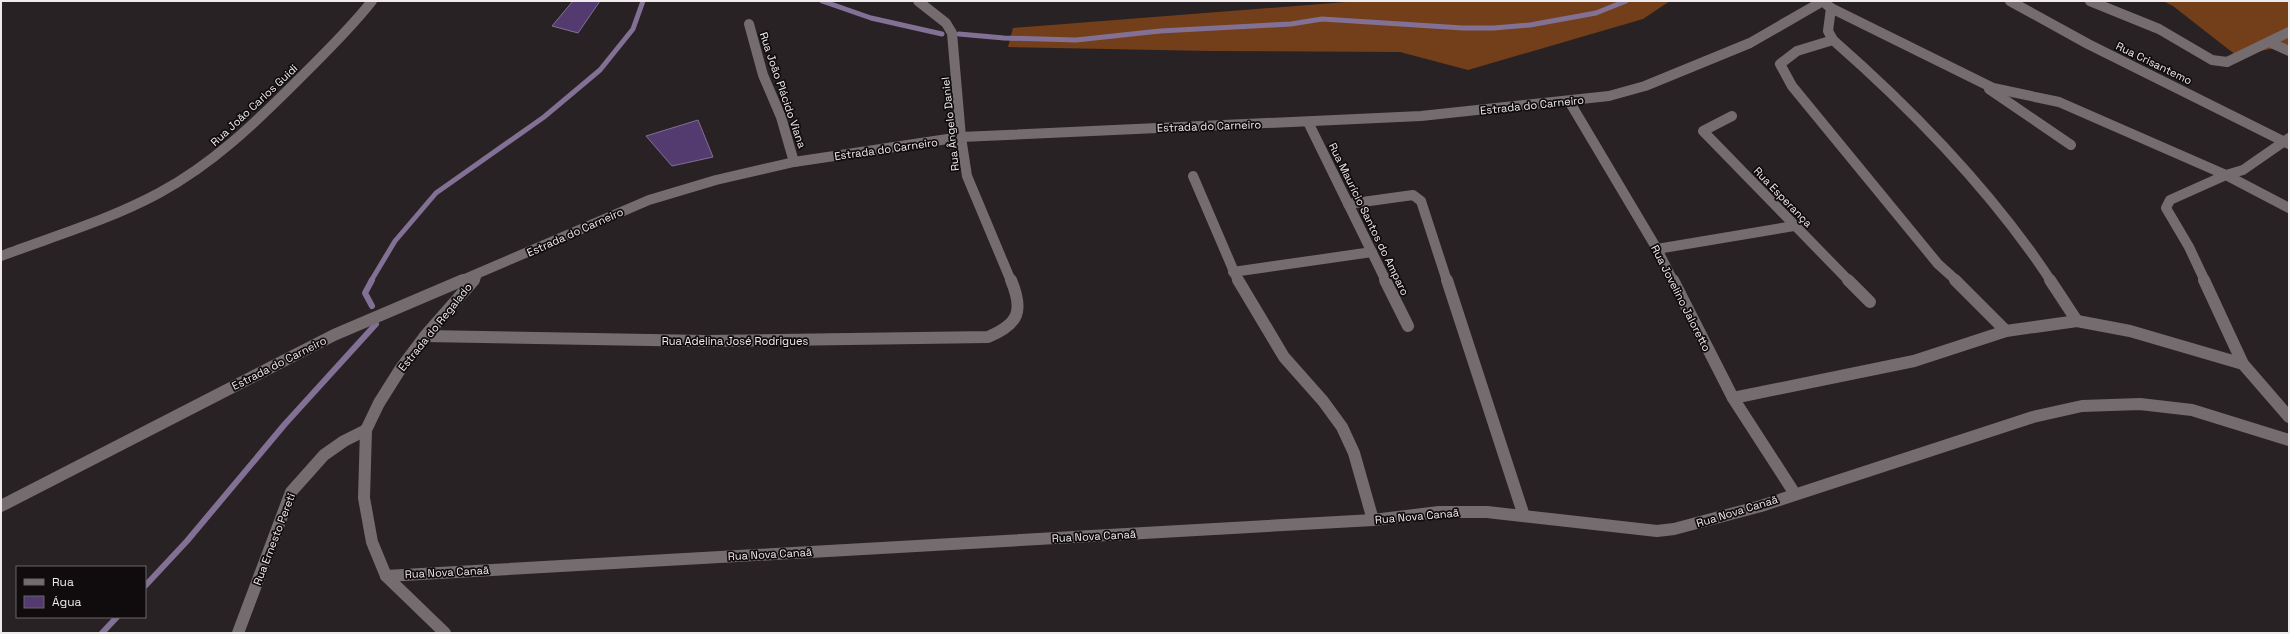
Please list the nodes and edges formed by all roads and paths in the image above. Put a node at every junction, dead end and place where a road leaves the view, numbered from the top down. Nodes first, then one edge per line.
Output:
1 (372, 1) edge
2 (918, 1) edge
3 (1823, 1) edge
4 (2010, 1) edge
5 (2090, 1) edge
6 (1831, 8) junction
7 (749, 24) dead end
8 (2289, 32) edge
9 (1833, 40) junction
10 (2269, 42) junction
11 (2289, 52) edge
12 (1977, 80) junction
13 (1569, 101) junction
14 (1732, 116) dead end
15 (1308, 122) junction
16 (961, 137) junction
17 (2288, 141) edge
18 (2071, 145) dead end
19 (794, 162) junction
20 (2226, 175) junction
21 (1194, 176) dead end
22 (1348, 204) junction
23 (2289, 208) edge
24 (1794, 226) junction
25 (1657, 249) junction
26 (1372, 252) junction
27 (1, 256) edge
28 (1233, 272) junction
29 (478, 274) junction
30 (1018, 297) joint
31 (1870, 302) dead end
32 (2077, 321) junction
33 (1408, 326) dead end
34 (2006, 331) junction
35 (425, 336) junction
36 (2243, 364) junction
37 (1733, 398) junction
38 (2289, 417) edge
39 (366, 430) junction
40 (2289, 440) edge
41 (1795, 494) junction
42 (1, 506) edge
43 (1524, 516) junction
44 (1373, 520) junction
45 (386, 576) junction
46 (238, 633) edge
47 (446, 633) edge

1 - 27 street, Rua João Carlos Guidi
2 - 16 street, Rua Ângelo Daniel
3 - 6 street
3 - 13 street, Estrada do Carneiro
4 - 17 street, Rua Crisantemo
5 - 10 street
6 - 9 street
6 - 12 street
7 - 19 street, Rua João Plácido Viana
8 - 10 street
9 - 32 street
9 - 34 street
10 - 11 street
12 - 18 street
12 - 20 street
13 - 15 street, Estrada do Carneiro
13 - 25 street, Rua Jovelino Jaloretto
14 - 24 street, Rua Esperança
15 - 16 street, Estrada do Carneiro
15 - 22 street, Rua Maurício Santos do Amparo
16 - 19 street, Estrada do Carneiro
16 - 30 street, Rua Ângelo Daniel
17 - 20 street
19 - 29 street, Estrada do Carneiro
20 - 23 street
20 - 36 street
21 - 28 street
22 - 26 street, Rua Maurício Santos do Amparo
22 - 43 street
24 - 25 street
24 - 31 street, Rua Esperança
25 - 37 street, Rua Jovelino Jaloretto
26 - 28 street
26 - 33 street, Rua Maurício Santos do Amparo
28 - 44 street
29 - 35 street, Estrada do Regalado
29 - 42 street, Estrada do Carneiro
30 - 35 street, Rua Adelina José Rodrigues
32 - 34 street
32 - 36 street
34 - 37 street
35 - 39 street, Estrada do Regalado
36 - 38 street
37 - 41 street, Rua Jovelino Jaloretto
39 - 45 street, Estrada do Regalado
39 - 46 street, Rua Ernesto Pereti
40 - 41 street, Rua Nova Canaã
41 - 43 street, Rua Nova Canaã
43 - 44 street, Rua Nova Canaã
44 - 45 street, Rua Nova Canaã
45 - 47 street, Estrada do Regalado

